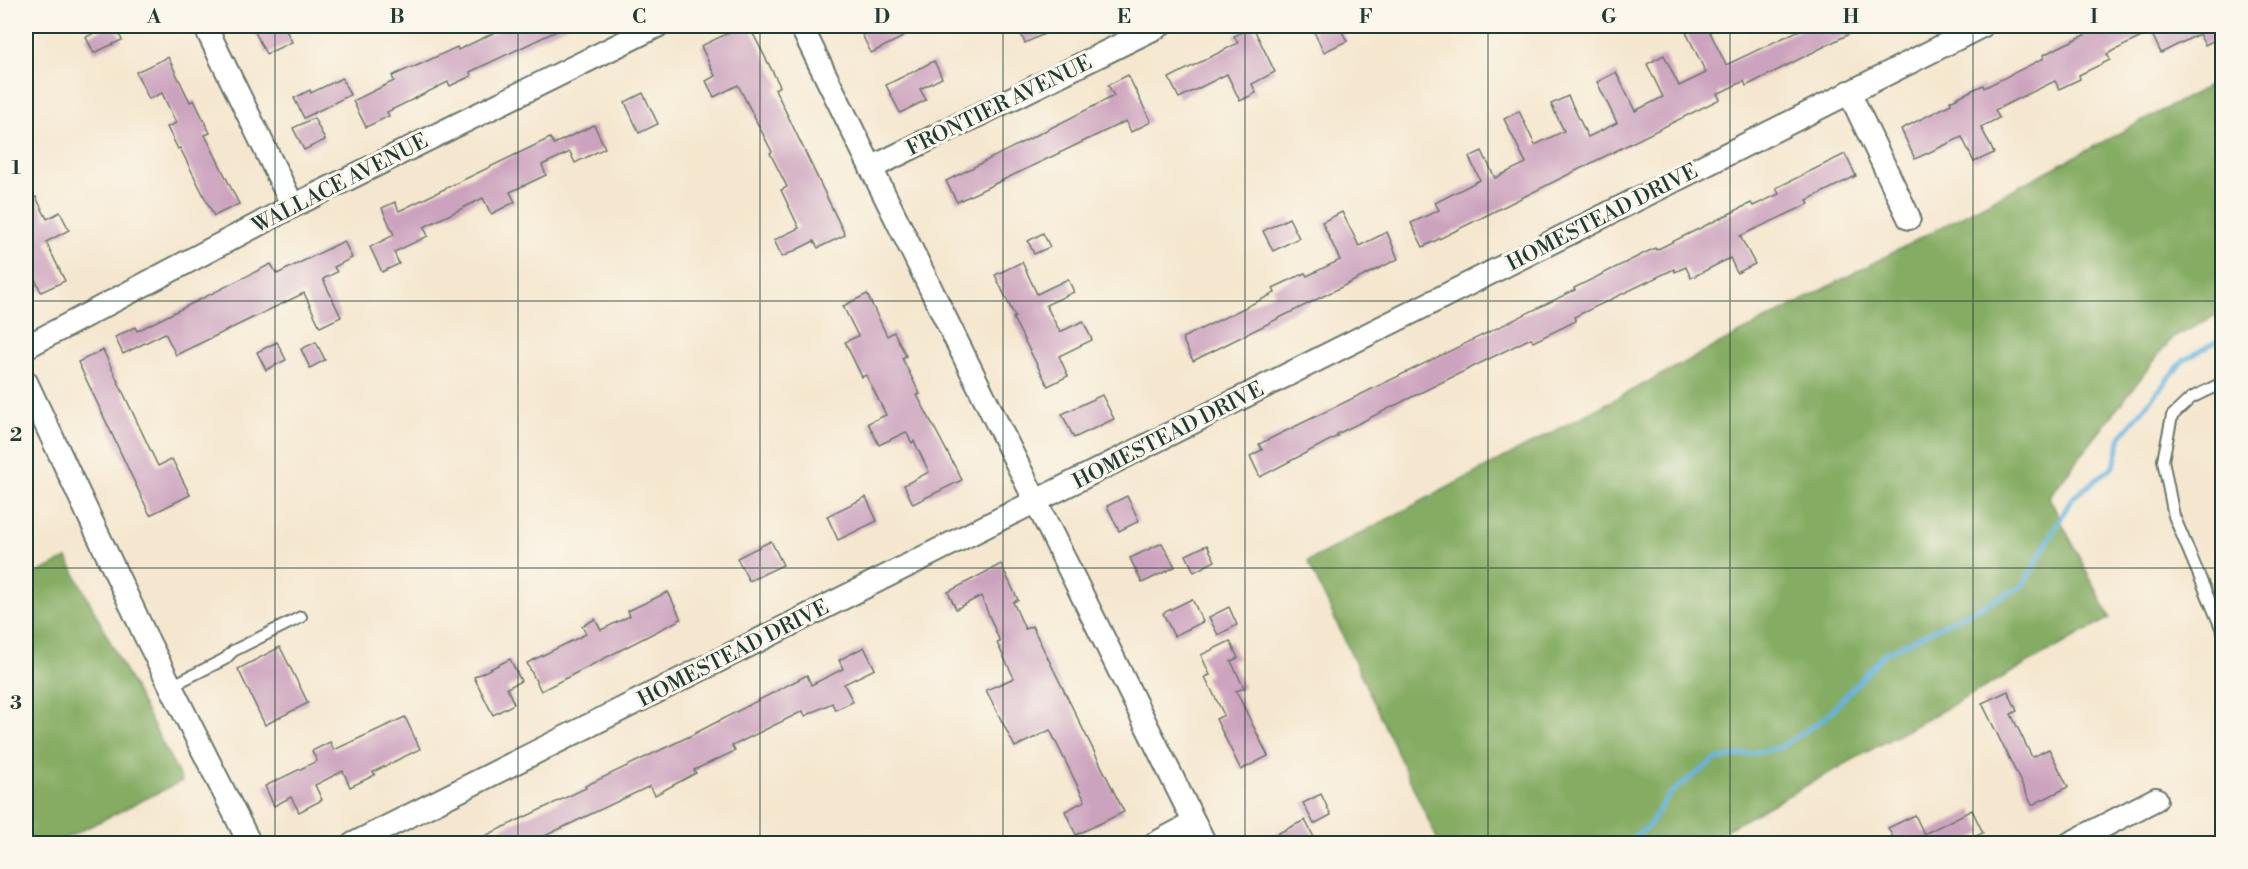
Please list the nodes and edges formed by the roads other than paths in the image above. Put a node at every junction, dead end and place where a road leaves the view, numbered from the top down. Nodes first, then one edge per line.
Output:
1 (205, 26) edge
2 (657, 26) edge
3 (801, 26) edge
4 (1159, 26) edge
5 (1982, 26) edge
6 (1849, 92) junction
7 (871, 168) junction
8 (293, 206) junction
9 (1909, 218) dead end
10 (26, 347) edge
11 (26, 382) edge
12 (2223, 383) edge
13 (1036, 501) junction
14 (301, 617) dead end
15 (2223, 630) edge
16 (171, 686) junction
17 (2156, 799) dead end
18 (1194, 823) junction
19 (250, 843) edge
20 (353, 843) edge
21 (1154, 843) edge
22 (1204, 843) edge
23 (2068, 843) edge

1 - 8 street
2 - 8 street, WALLACE AVENUE
3 - 7 street
4 - 7 street, FRONTIER AVENUE
5 - 6 street, HOMESTEAD DRIVE
6 - 9 street
6 - 13 street, HOMESTEAD DRIVE
7 - 13 street
8 - 10 street, WALLACE AVENUE
11 - 16 street
12 - 15 lane
13 - 18 street
13 - 20 street, HOMESTEAD DRIVE
14 - 16 lane
16 - 19 street
17 - 23 street
18 - 21 street
18 - 22 street

